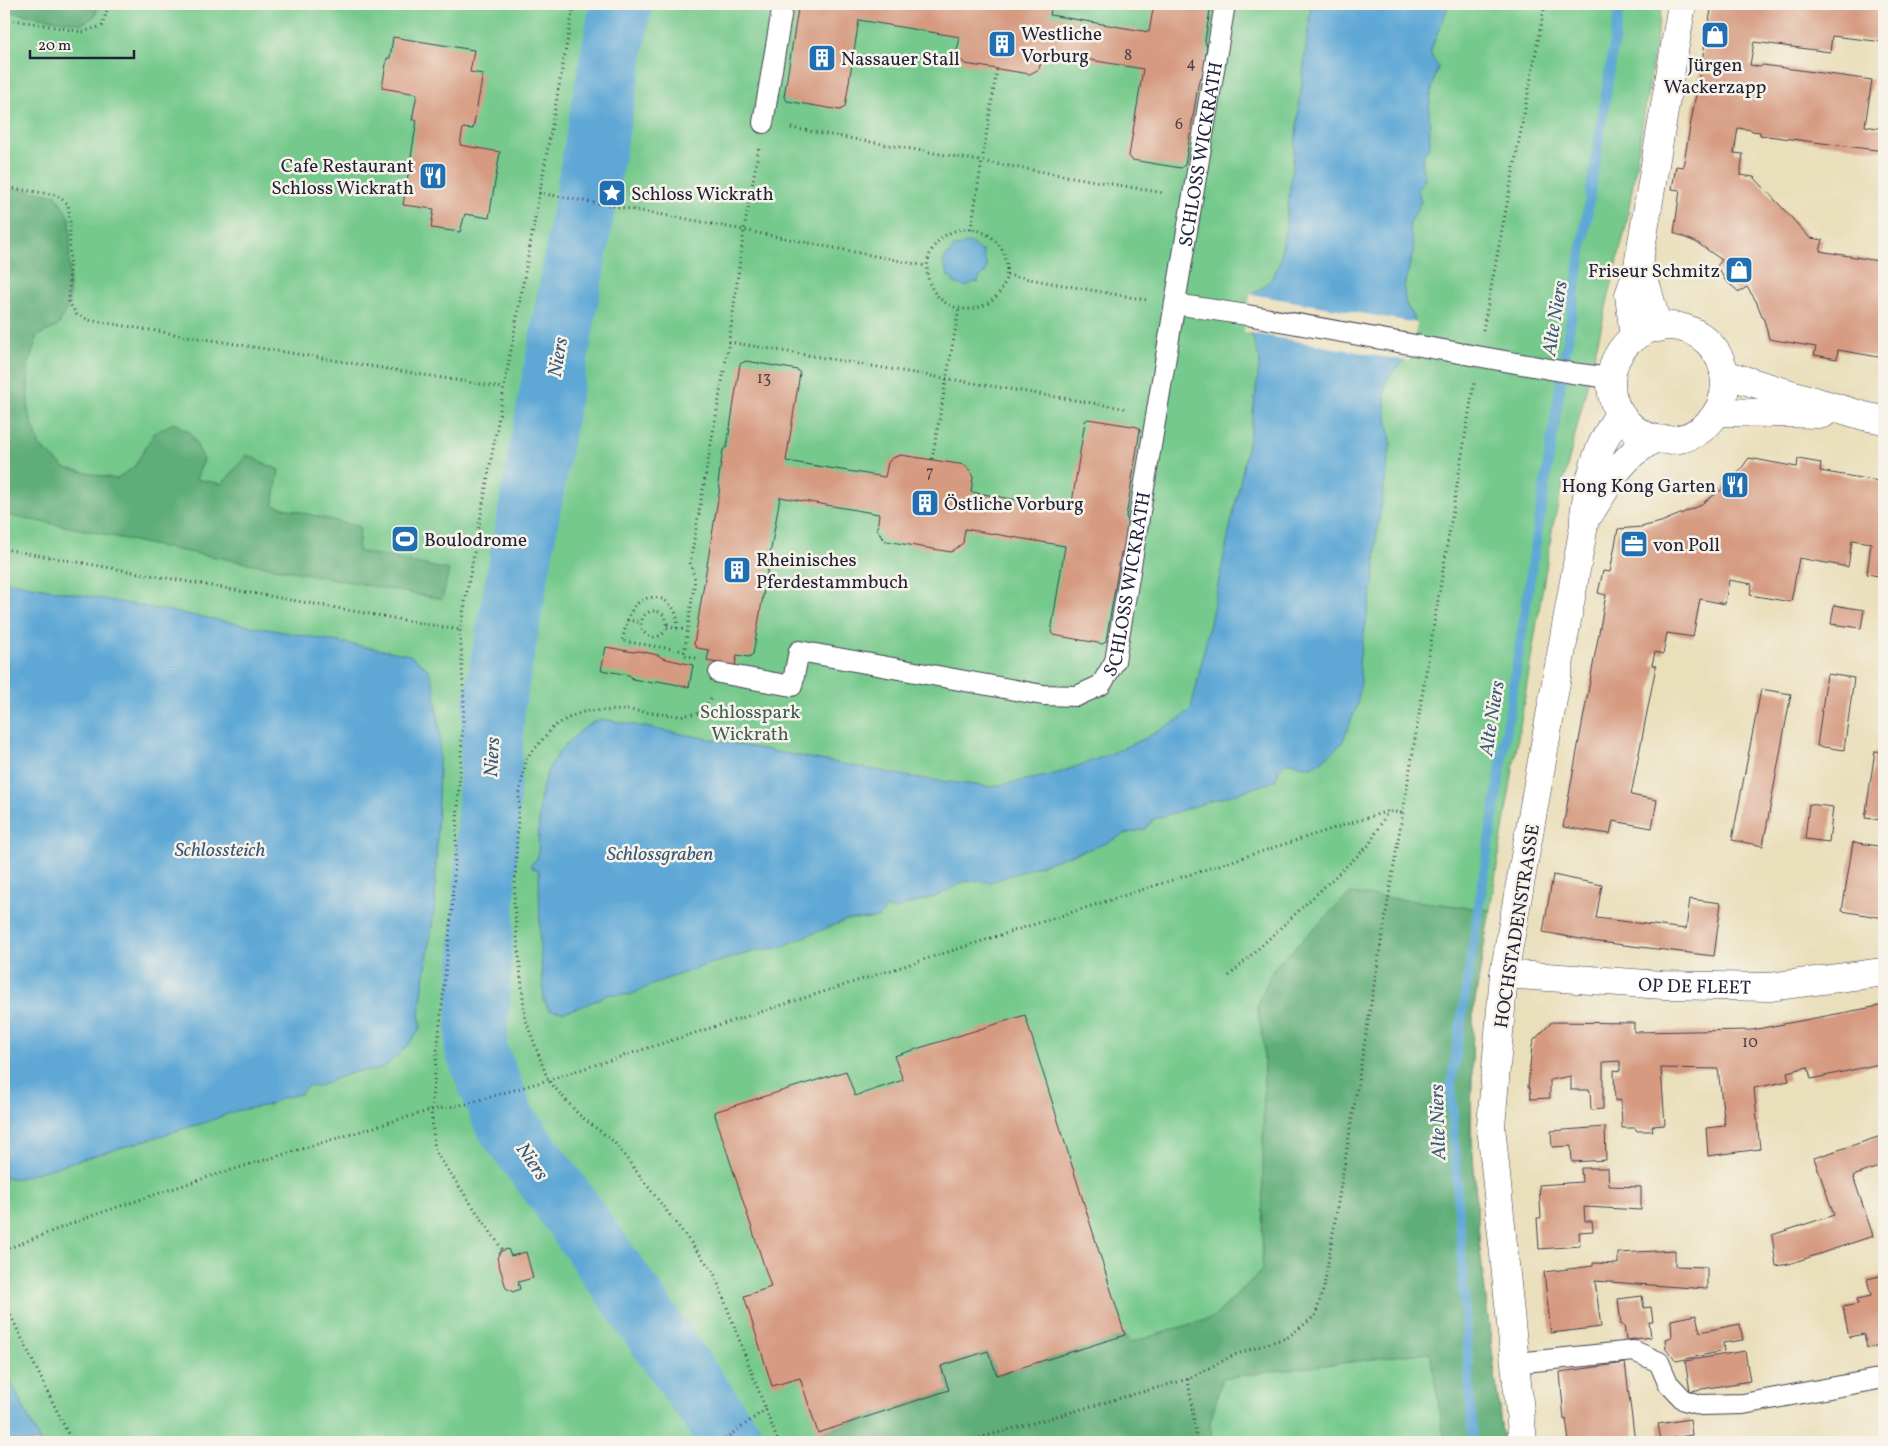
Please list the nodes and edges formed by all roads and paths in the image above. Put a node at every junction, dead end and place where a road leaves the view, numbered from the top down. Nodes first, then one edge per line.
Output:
1 (109, 4) edge
2 (574, 4) edge
3 (783, 4) edge
4 (1225, 4) edge
5 (1544, 4) edge
6 (1682, 4) edge
7 (4, 18) edge
8 (997, 69) dead end
9 (763, 123) junction
10 (982, 162) junction
11 (4, 187) edge
12 (539, 193) junction
13 (1192, 198) junction
14 (971, 229) junction
15 (744, 230) junction
16 (926, 266) junction
17 (1007, 275) junction
18 (1175, 304) junction
19 (959, 309) junction
20 (1646, 333) junction
21 (729, 342) junction
22 (1478, 356) junction
23 (1724, 374) junction
24 (947, 378) junction
25 (1611, 378) junction
26 (504, 388) junction
27 (1717, 412) junction
28 (1156, 414) junction
29 (1619, 414) junction
30 (1874, 418) edge
31 (1653, 439) junction
32 (932, 460) dead end
33 (1583, 522) junction
34 (4, 549) edge
35 (627, 620) junction
36 (640, 622) junction
37 (667, 627) junction
38 (677, 628) junction
39 (460, 630) junction
40 (687, 630) junction
41 (651, 637) junction
42 (650, 645) junction
43 (684, 651) junction
44 (718, 673) junction
45 (1388, 811) junction
46 (1402, 813) junction
47 (1884, 972) edge
48 (1504, 974) junction
49 (1228, 976) dead end
50 (548, 1080) junction
51 (431, 1110) junction
52 (502, 1249) dead end
53 (4, 1250) edge
54 (4, 1302) edge
55 (1515, 1363) junction
56 (1884, 1378) edge
57 (1188, 1379) junction
58 (766, 1409) junction
59 (72, 1442) edge
60 (721, 1442) edge
61 (778, 1442) edge
62 (964, 1442) edge
63 (1197, 1442) edge
64 (1523, 1442) edge

1 - 7 path
2 - 12 path
3 - 9 lane
4 - 13 lane, SCHLOSS WICKRATH
5 - 22 path
6 - 20 main road
8 - 10 path
9 - 10 path
9 - 15 path
10 - 13 path
10 - 14 path
11 - 26 path
12 - 15 path
12 - 26 path
13 - 18 lane, SCHLOSS WICKRATH
14 - 16 path
14 - 17 path
15 - 16 path
15 - 21 path
16 - 19 path
17 - 18 path
17 - 19 path
18 - 22 lane
18 - 28 lane, SCHLOSS WICKRATH
19 - 24 path
20 - 23 main road
20 - 25 main road
21 - 24 path
21 - 40 path
22 - 25 lane
22 - 46 path
23 - 27 main road
23 - 30 main road
24 - 28 path
24 - 32 path
25 - 29 main road
26 - 39 path
27 - 30 main road
27 - 31 main road
28 - 44 lane, SCHLOSS WICKRATH
29 - 31 main road
29 - 33 main road, HOCHSTADENSTRASSE
31 - 33 main road
33 - 48 main road, HOCHSTADENSTRASSE
34 - 39 path
35 - 36 path
35 - 38 path
35 - 42 path
36 - 37 path
36 - 41 path
37 - 38 path
37 - 41 path
38 - 40 path
39 - 51 path
40 - 43 path
41 - 42 path
42 - 43 path
43 - 44 path
44 - 50 path
45 - 46 path
45 - 49 path
45 - 50 path
46 - 57 path
47 - 48 main road, OP DE FLEET
48 - 55 main road, HOCHSTADENSTRASSE
50 - 51 path
50 - 58 path
51 - 52 path
51 - 53 path
54 - 59 path
55 - 56 lane
55 - 64 main road, HOCHSTADENSTRASSE
57 - 62 path
57 - 63 path
58 - 60 path
58 - 61 path

